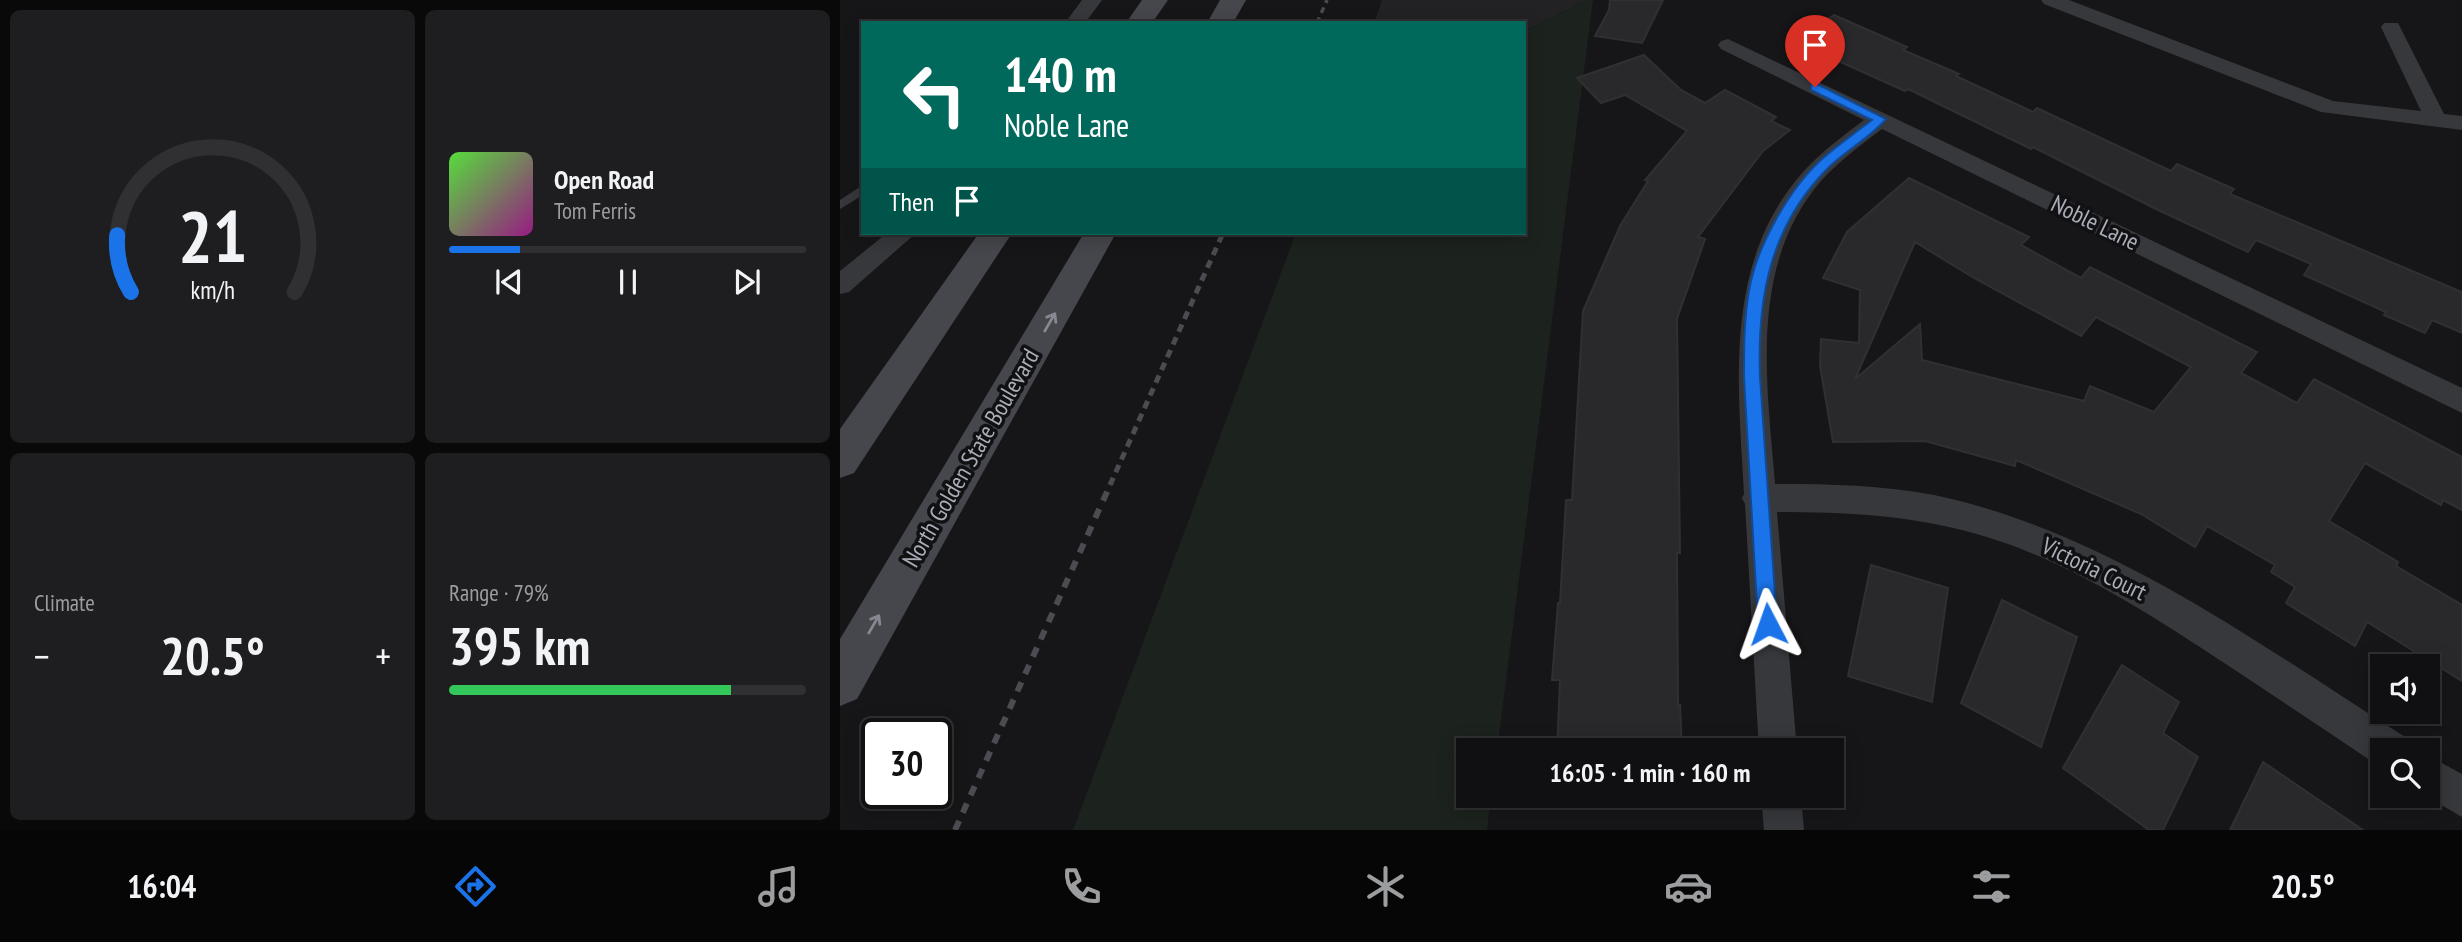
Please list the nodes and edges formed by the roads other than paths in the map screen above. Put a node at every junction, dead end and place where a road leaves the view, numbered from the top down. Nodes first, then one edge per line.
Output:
1 (1092, 0) edge
2 (1155, 0) edge
3 (1233, 0) edge
4 (2051, 0) edge
5 (1076, 21) edge
6 (1140, 21) edge
7 (1221, 21) edge
8 (2391, 27) dead end
9 (1728, 45) dead end
10 (1880, 119) junction
11 (2437, 120) junction
12 (2462, 123) edge
13 (861, 190) edge
14 (840, 205) edge
15 (901, 235) edge
16 (973, 235) edge
17 (995, 235) edge
18 (1100, 235) edge
19 (840, 285) edge
20 (2462, 401) edge
21 (840, 421) edge
22 (840, 461) edge
23 (1758, 498) junction
24 (840, 683) edge
25 (1776, 738) edge
26 (2371, 738) edge
27 (2440, 783) edge
28 (2462, 797) edge
29 (1782, 808) edge
30 (1784, 830) edge

1 - 5 street
2 - 6 main road
3 - 7 main road
4 - 11 street
8 - 11 street
9 - 10 street, Noble Lane
10 - 20 street, Noble Lane
10 - 23 street
11 - 12 street
13 - 14 lane
15 - 19 street
16 - 21 main road
17 - 22 main road
24 -> 18 main road, North Golden State Boulevard
23 - 25 street
23 - 26 street, Victoria Court
27 - 28 street
29 - 30 street

